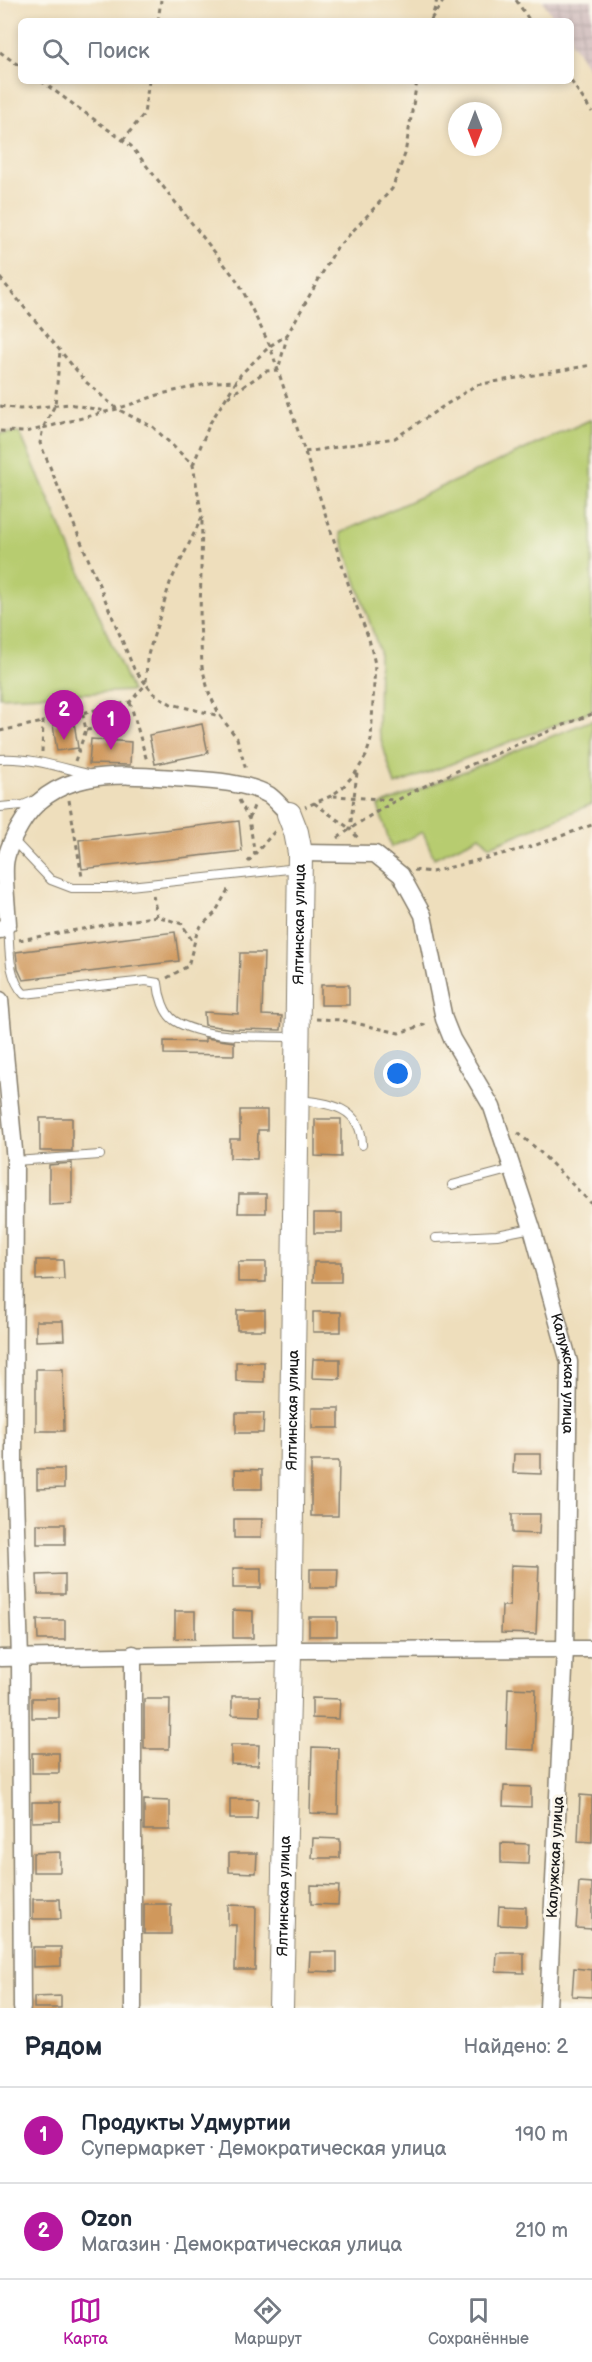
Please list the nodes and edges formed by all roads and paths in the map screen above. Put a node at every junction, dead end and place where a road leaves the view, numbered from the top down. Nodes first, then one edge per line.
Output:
1 (161, 0) edge
2 (437, 0) edge
3 (444, 0) edge
4 (516, 0) edge
5 (158, 18) edge
6 (432, 18) edge
7 (432, 18) edge
8 (528, 18) edge
9 (0, 51) edge
10 (18, 65) edge
11 (45, 84) edge
12 (149, 84) edge
13 (417, 84) edge
14 (573, 84) edge
15 (592, 112) edge
16 (123, 140) junction
17 (0, 278) edge
18 (287, 335) junction
19 (270, 346) junction
20 (60, 350) junction
21 (592, 365) edge
22 (278, 370) junction
23 (237, 381) junction
24 (226, 398) junction
25 (55, 405) junction
26 (0, 406) edge
27 (117, 409) junction
28 (107, 411) junction
29 (43, 428) junction
30 (0, 430) edge
31 (305, 452) junction
32 (193, 465) junction
33 (202, 517) junction
34 (146, 684) junction
35 (130, 702) junction
36 (117, 705) junction
37 (82, 711) junction
38 (592, 714) edge
39 (220, 716) junction
40 (43, 722) junction
41 (86, 730) junction
42 (0, 731) edge
43 (0, 759) edge
44 (41, 763) junction
45 (357, 771) junction
46 (69, 777) junction
47 (151, 777) junction
48 (231, 785) junction
49 (249, 788) junction
50 (48, 796) junction
51 (331, 796) junction
52 (354, 797) junction
53 (396, 800) junction
54 (314, 803) junction
55 (0, 807) edge
56 (289, 814) junction
57 (592, 825) edge
58 (350, 829) junction
59 (12, 839) junction
60 (375, 854) junction
61 (255, 855) junction
62 (306, 858) junction
63 (392, 868) junction
64 (236, 875) junction
65 (151, 884) junction
66 (3, 886) edge
67 (84, 888) junction
68 (157, 916) junction
69 (6, 932) edge
70 (194, 944) junction
71 (158, 983) junction
72 (0, 1000) edge
73 (444, 1019) junction
74 (296, 1028) junction
75 (295, 1100) junction
76 (495, 1115) junction
77 (362, 1145) dead end
78 (100, 1155) dead end
79 (15, 1161) junction
80 (512, 1169) junction
81 (452, 1185) dead end
82 (592, 1204) edge
83 (532, 1228) junction
84 (436, 1238) dead end
85 (565, 1649) junction
86 (592, 1649) edge
87 (289, 1653) junction
88 (133, 1654) junction
89 (0, 1658) edge
90 (20, 1659) junction
91 (22, 2008) edge
92 (133, 2008) edge
93 (281, 2008) edge
94 (548, 2008) edge

1 - 5 path
2 - 6 path
3 - 7 path
4 - 8 path
9 - 10 path
11 - 16 path
12 - 16 path
13 - 18 path
14 - 15 path
16 - 19 path
17 - 20 path
18 - 19 path
18 - 22 path
19 - 22 path
19 - 23 path
20 - 25 path
20 - 27 path
21 - 31 path
22 - 24 path
22 - 31 path
23 - 24 path
23 - 27 path
24 - 32 path
25 - 26 path
25 - 28 path
25 - 29 path
27 - 28 path
27 - 32 path
28 - 29 path
29 - 30 path
29 - 34 path
31 - 45 path
32 - 33 path
33 - 34 path
33 - 39 path
34 - 35 path
34 - 39 path
35 - 36 path
35 - 47 path
36 - 37 path
36 - 41 path
37 - 40 path
37 - 41 path
38 - 53 path
39 - 49 path
40 - 42 path
40 - 44 path
41 - 46 path
43 - 44 lane
44 - 46 lane
45 - 51 path
45 - 52 path
46 - 47 street
46 - 50 street
46 - 67 path
47 - 48 street
48 - 49 street
48 - 61 path
49 - 56 street
50 - 55 lane
50 - 59 street
51 - 52 path
51 - 54 path
52 - 53 path
52 - 58 path
53 - 58 path
54 - 56 path
54 - 58 path
56 - 61 path
56 - 62 street, Ялтинская улица
57 - 63 path
58 - 60 path
58 - 62 path
59 - 66 street
59 - 67 lane
60 - 62 street
60 - 63 street, Калужская улица
61 - 64 path
62 - 64 lane
62 - 74 street, Ялтинская улица
63 - 73 street, Калужская улица
64 - 65 lane
64 - 70 path
65 - 67 lane
65 - 68 path
66 - 69 street
68 - 69 path
68 - 70 path
69 - 71 lane
70 - 71 path
71 - 74 lane
72 - 79 street
73 - 74 path
73 - 76 street, Калужская улица
74 - 75 street, Ялтинская улица
75 - 77 lane
75 - 87 street, Ялтинская улица
76 - 80 street, Калужская улица
76 - 82 path
78 - 79 lane
79 - 90 street
80 - 81 lane
80 - 83 street, Калужская улица
83 - 84 lane
83 - 85 street, Калужская улица
85 - 86 street
85 - 87 street
85 - 94 street, Калужская улица
87 - 88 street
87 - 93 street, Ялтинская улица
88 - 90 street
88 - 92 street
89 - 90 street
90 - 91 street

